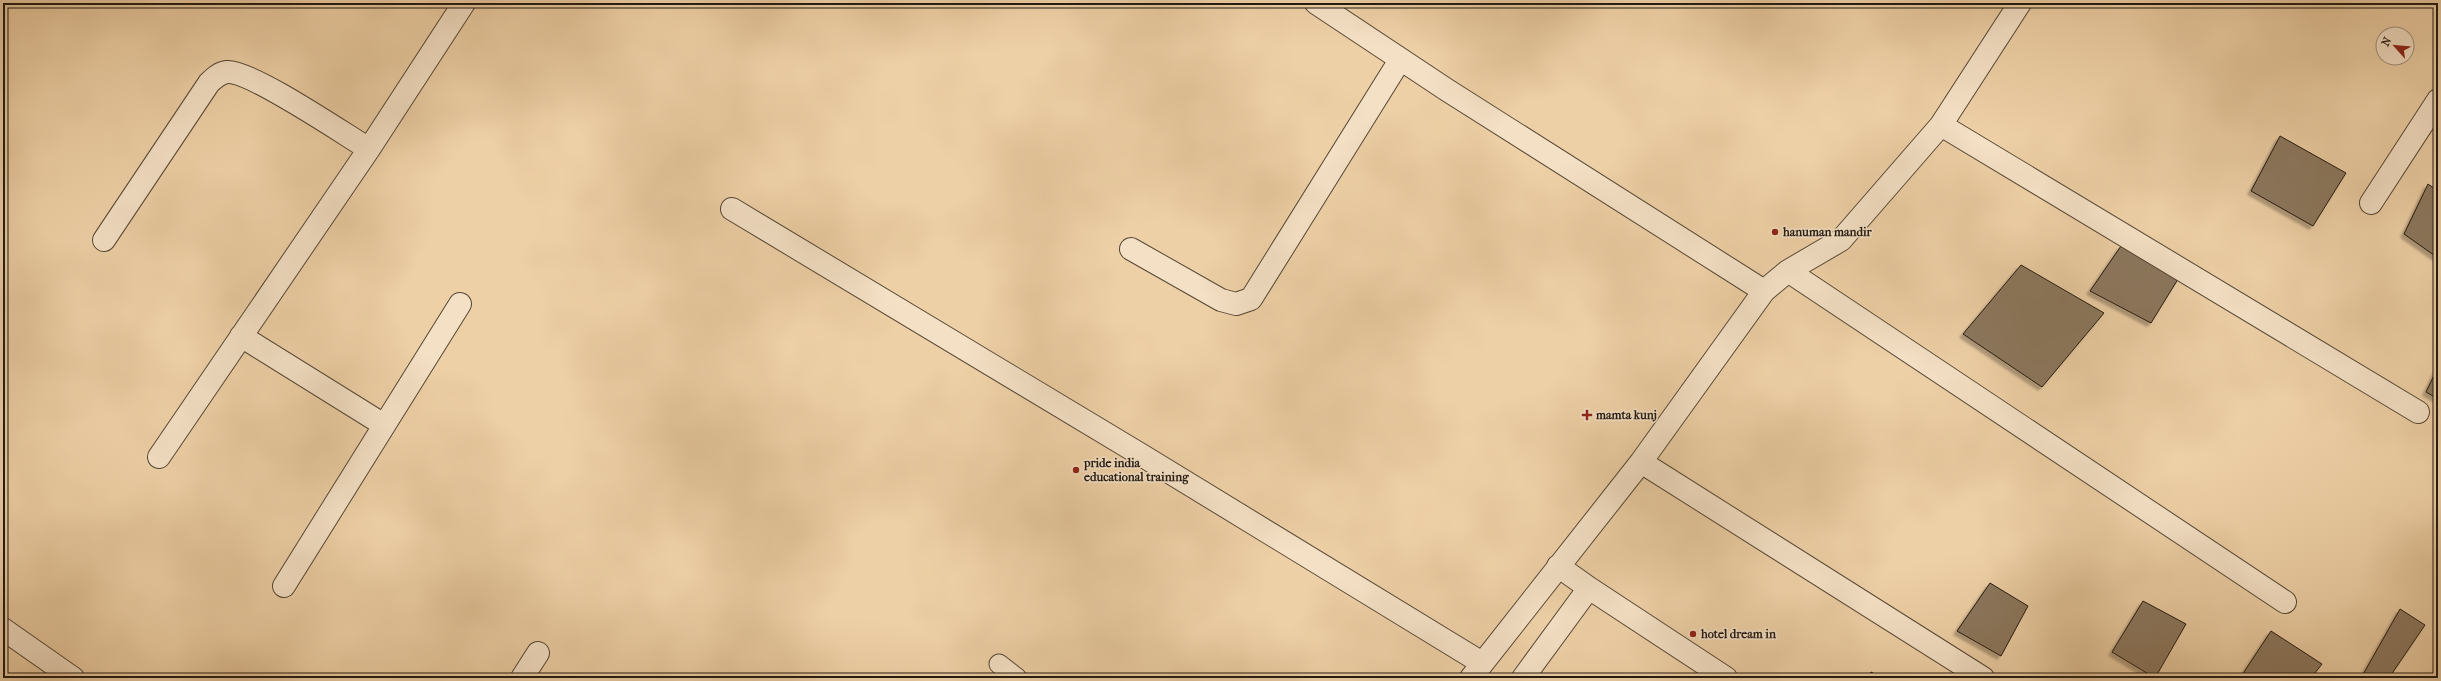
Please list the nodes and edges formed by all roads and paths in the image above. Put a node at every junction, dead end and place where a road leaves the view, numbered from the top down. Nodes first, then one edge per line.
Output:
1 (464, 3) edge
2 (2020, 3) edge
3 (1318, 4) edge
4 (1400, 60) junction
5 (2437, 102) edge
6 (1941, 126) junction
7 (368, 149) junction
8 (2372, 203) dead end
9 (732, 209) dead end
10 (104, 240) dead end
11 (1131, 248) dead end
12 (1788, 271) junction
13 (1764, 291) junction
14 (460, 304) dead end
15 (241, 336) junction
16 (2418, 412) dead end
17 (384, 425) junction
18 (158, 457) dead end
19 (1641, 462) junction
20 (1558, 566) junction
21 (284, 586) dead end
22 (1589, 588) junction
23 (2285, 602) dead end
24 (3, 629) edge
25 (538, 653) dead end
26 (999, 664) dead end
27 (1476, 671) edge
28 (73, 678) edge
29 (522, 678) edge
30 (1017, 678) edge
31 (1523, 678) edge
32 (1726, 678) edge
33 (1983, 678) edge

1 - 7 street
2 - 6 street
3 - 4 street
4 - 11 street
4 - 13 street
5 - 8 street
6 - 12 street
6 - 16 street
7 - 10 street
7 - 15 street
9 - 27 street
12 - 13 street
12 - 23 street
13 - 19 street
14 - 17 street
15 - 17 street
15 - 18 street
17 - 21 street
19 - 20 street
19 - 33 street
20 - 22 street
20 - 27 street
22 - 31 street
22 - 32 street
24 - 28 street
25 - 29 street
26 - 30 lane

